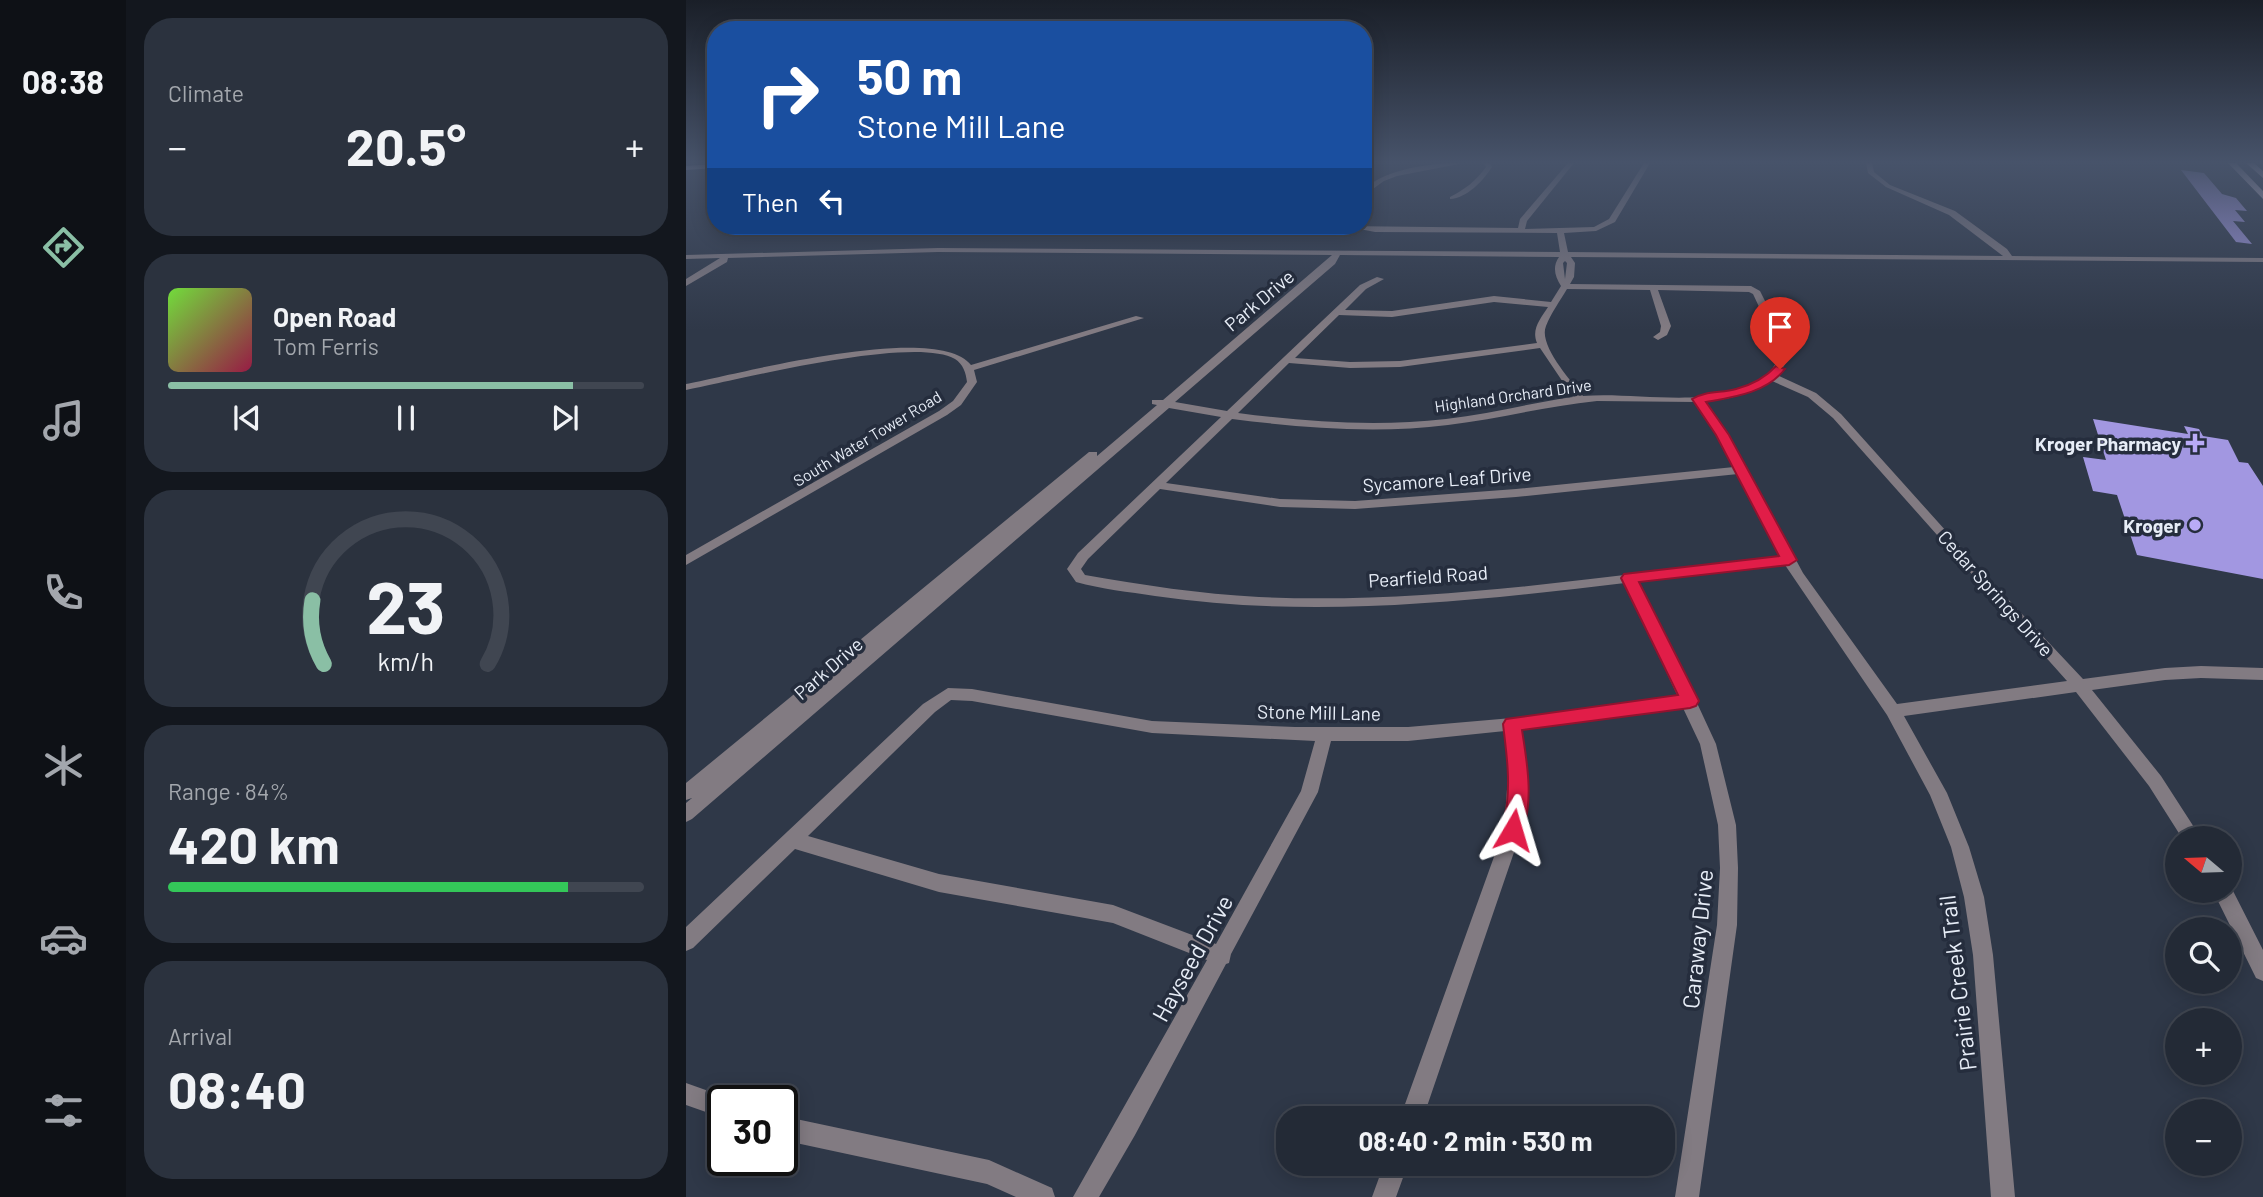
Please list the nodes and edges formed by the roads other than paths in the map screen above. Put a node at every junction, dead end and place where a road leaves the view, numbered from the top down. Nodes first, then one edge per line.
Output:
1 (1525, 219) edge
2 (1611, 219) edge
3 (1961, 219) edge
4 (1372, 230) edge
5 (1521, 230) junction
6 (1560, 231) junction
7 (1217, 235) edge
8 (1260, 235) edge
9 (1226, 240) junction
10 (1338, 254) junction
11 (1565, 255) junction
12 (724, 256) junction
13 (686, 257) edge
14 (2010, 259) junction
15 (2263, 260) edge
16 (1380, 279) dead end
17 (686, 283) edge
18 (1565, 286) junction
19 (1653, 287) junction
20 (1553, 305) junction
21 (1337, 312) junction
22 (1139, 318) dead end
23 (1658, 337) dead end
24 (1541, 345) junction
25 (1287, 360) junction
26 (970, 368) junction
27 (1772, 377) junction
28 (686, 387) edge
29 (1698, 399) junction
30 (1580, 400) junction
31 (1161, 403) junction
32 (1227, 416) junction
33 (1742, 470) junction
34 (1155, 485) junction
35 (1789, 560) junction
36 (686, 561) edge
37 (1629, 578) junction
38 (2263, 674) edge
39 (2082, 688) junction
40 (1690, 701) junction
41 (1893, 711) junction
42 (1512, 724) junction
43 (1325, 734) junction
44 (686, 793) edge
45 (686, 814) edge
46 (2184, 826) edge
47 (793, 840) junction
48 (2229, 903) edge
49 (686, 942) edge
50 (1222, 956) junction
51 (2263, 971) edge
52 (686, 1094) edge
53 (707, 1101) edge
54 (1416, 1106) edge
55 (798, 1131) edge
56 (1392, 1176) edge
57 (1043, 1197) edge
58 (1085, 1197) edge
59 (1384, 1197) edge
60 (1687, 1197) edge
61 (2003, 1197) edge

1 - 5 street
2 - 6 street
3 - 14 street
4 - 5 street
5 - 6 street
6 - 11 street
7 - 9 street
8 - 9 street
9 - 10 street
9 - 12 street
10 - 11 street
10 - 31 street, Park Drive
11 - 14 street
11 - 18 street
12 - 13 street
12 - 17 street
14 - 15 street
16 - 21 street
18 - 19 street
18 - 20 street
19 - 23 street
19 - 27 street
20 - 21 street
20 - 24 street
21 - 25 street
22 - 26 street
24 - 25 street
24 - 30 street
25 - 32 street
26 - 28 street
26 - 36 street, South Water Tower Road
27 - 29 street, Highland Orchard Drive
27 - 39 street, Cedar Springs Drive
29 - 30 street, Highland Orchard Drive
29 - 33 street, Prairie Creek Trail
30 - 32 street, Highland Orchard Drive
31 - 32 street, Highland Orchard Drive
31 - 44 street, Park Drive
31 - 45 street, Park Drive
32 - 34 street
33 - 34 street, Sycamore Leaf Drive
33 - 35 street, Prairie Creek Trail
34 - 37 street, Pearfield Road
35 - 37 street, Pearfield Road
35 - 41 street, Prairie Creek Trail
37 - 40 street, Caraway Drive
38 - 39 street
39 - 41 street
39 - 46 street, Cedar Springs Drive
40 - 42 street, Stone Mill Lane
40 - 60 street, Caraway Drive
41 - 61 street, Prairie Creek Trail
42 - 43 street, Stone Mill Lane
42 - 54 street
43 - 47 street, Stone Mill Lane
43 - 50 street, Hayseed Drive
47 - 49 street
47 - 50 street
48 - 51 street
50 - 58 street, Hayseed Drive
52 - 53 street
55 - 57 street
56 - 59 street

